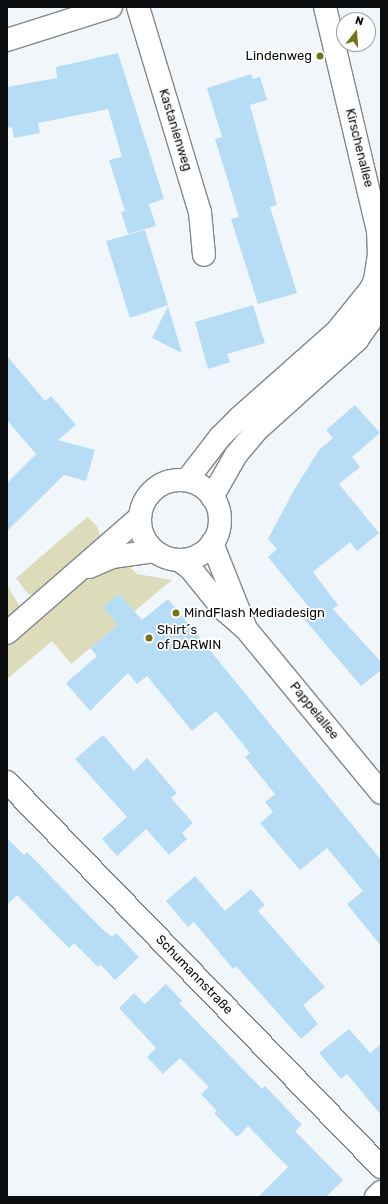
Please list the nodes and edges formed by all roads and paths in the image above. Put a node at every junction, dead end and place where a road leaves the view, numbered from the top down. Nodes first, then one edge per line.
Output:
1 (111, 7) edge
2 (138, 7) edge
3 (325, 7) edge
4 (7, 40) edge
5 (204, 256) dead end
6 (376, 291) edge
7 (187, 480) junction
8 (212, 497) junction
9 (140, 518) junction
10 (212, 543) junction
11 (155, 551) junction
12 (179, 560) junction
13 (77, 572) junction
14 (246, 629) junction
15 (7, 633) edge
16 (7, 782) edge
17 (381, 793) edge
18 (381, 1167) edge
19 (381, 1192) edge
20 (376, 1197) edge

1 - 4 street
2 - 5 street, Kastanienweg
3 - 6 street, Kirschenallee
6 - 7 street, Kirschenallee
6 - 8 street, Kirschenallee
7 - 8 street
7 - 9 street
8 - 10 street
9 - 11 street
9 - 13 street
10 - 12 street
10 - 14 street, Pappelallee
11 - 12 street
11 - 13 street
12 - 14 street, Pappelallee
13 - 15 street
14 - 17 street, Pappelallee
16 - 18 street, Schumannstraße
19 - 20 street

